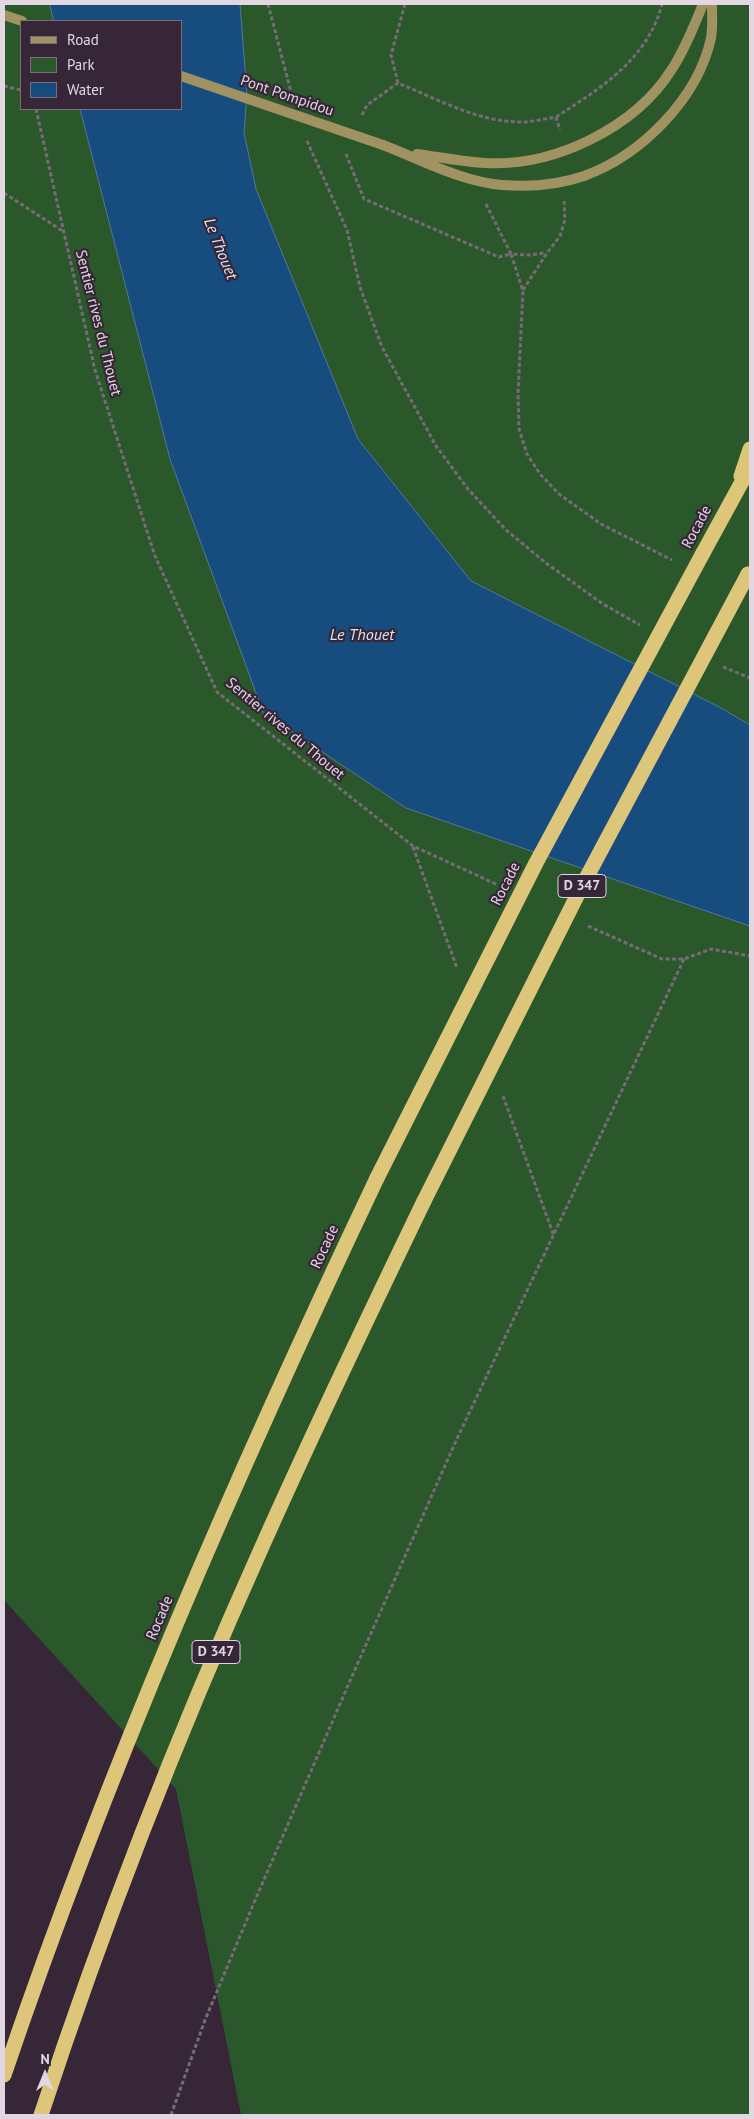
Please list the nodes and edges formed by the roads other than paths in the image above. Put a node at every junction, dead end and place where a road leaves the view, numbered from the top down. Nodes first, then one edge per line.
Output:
1 (703, 4) edge
2 (712, 4) edge
3 (7, 16) edge
4 (20, 20) edge
5 (182, 76) edge
6 (403, 152) junction
7 (750, 449) edge
8 (750, 467) edge
9 (734, 496) junction
10 (749, 572) edge
11 (4, 2075) edge
12 (41, 2115) edge

1 - 6 main road
2 - 6 main road
3 - 4 main road
5 - 6 main road, Pont Pompidou, bridge
7 - 9 highway
8 - 9 highway, Rocade / D 347
9 - 11 highway, Rocade / D 347, bridge
10 - 12 highway, D 347, bridge

